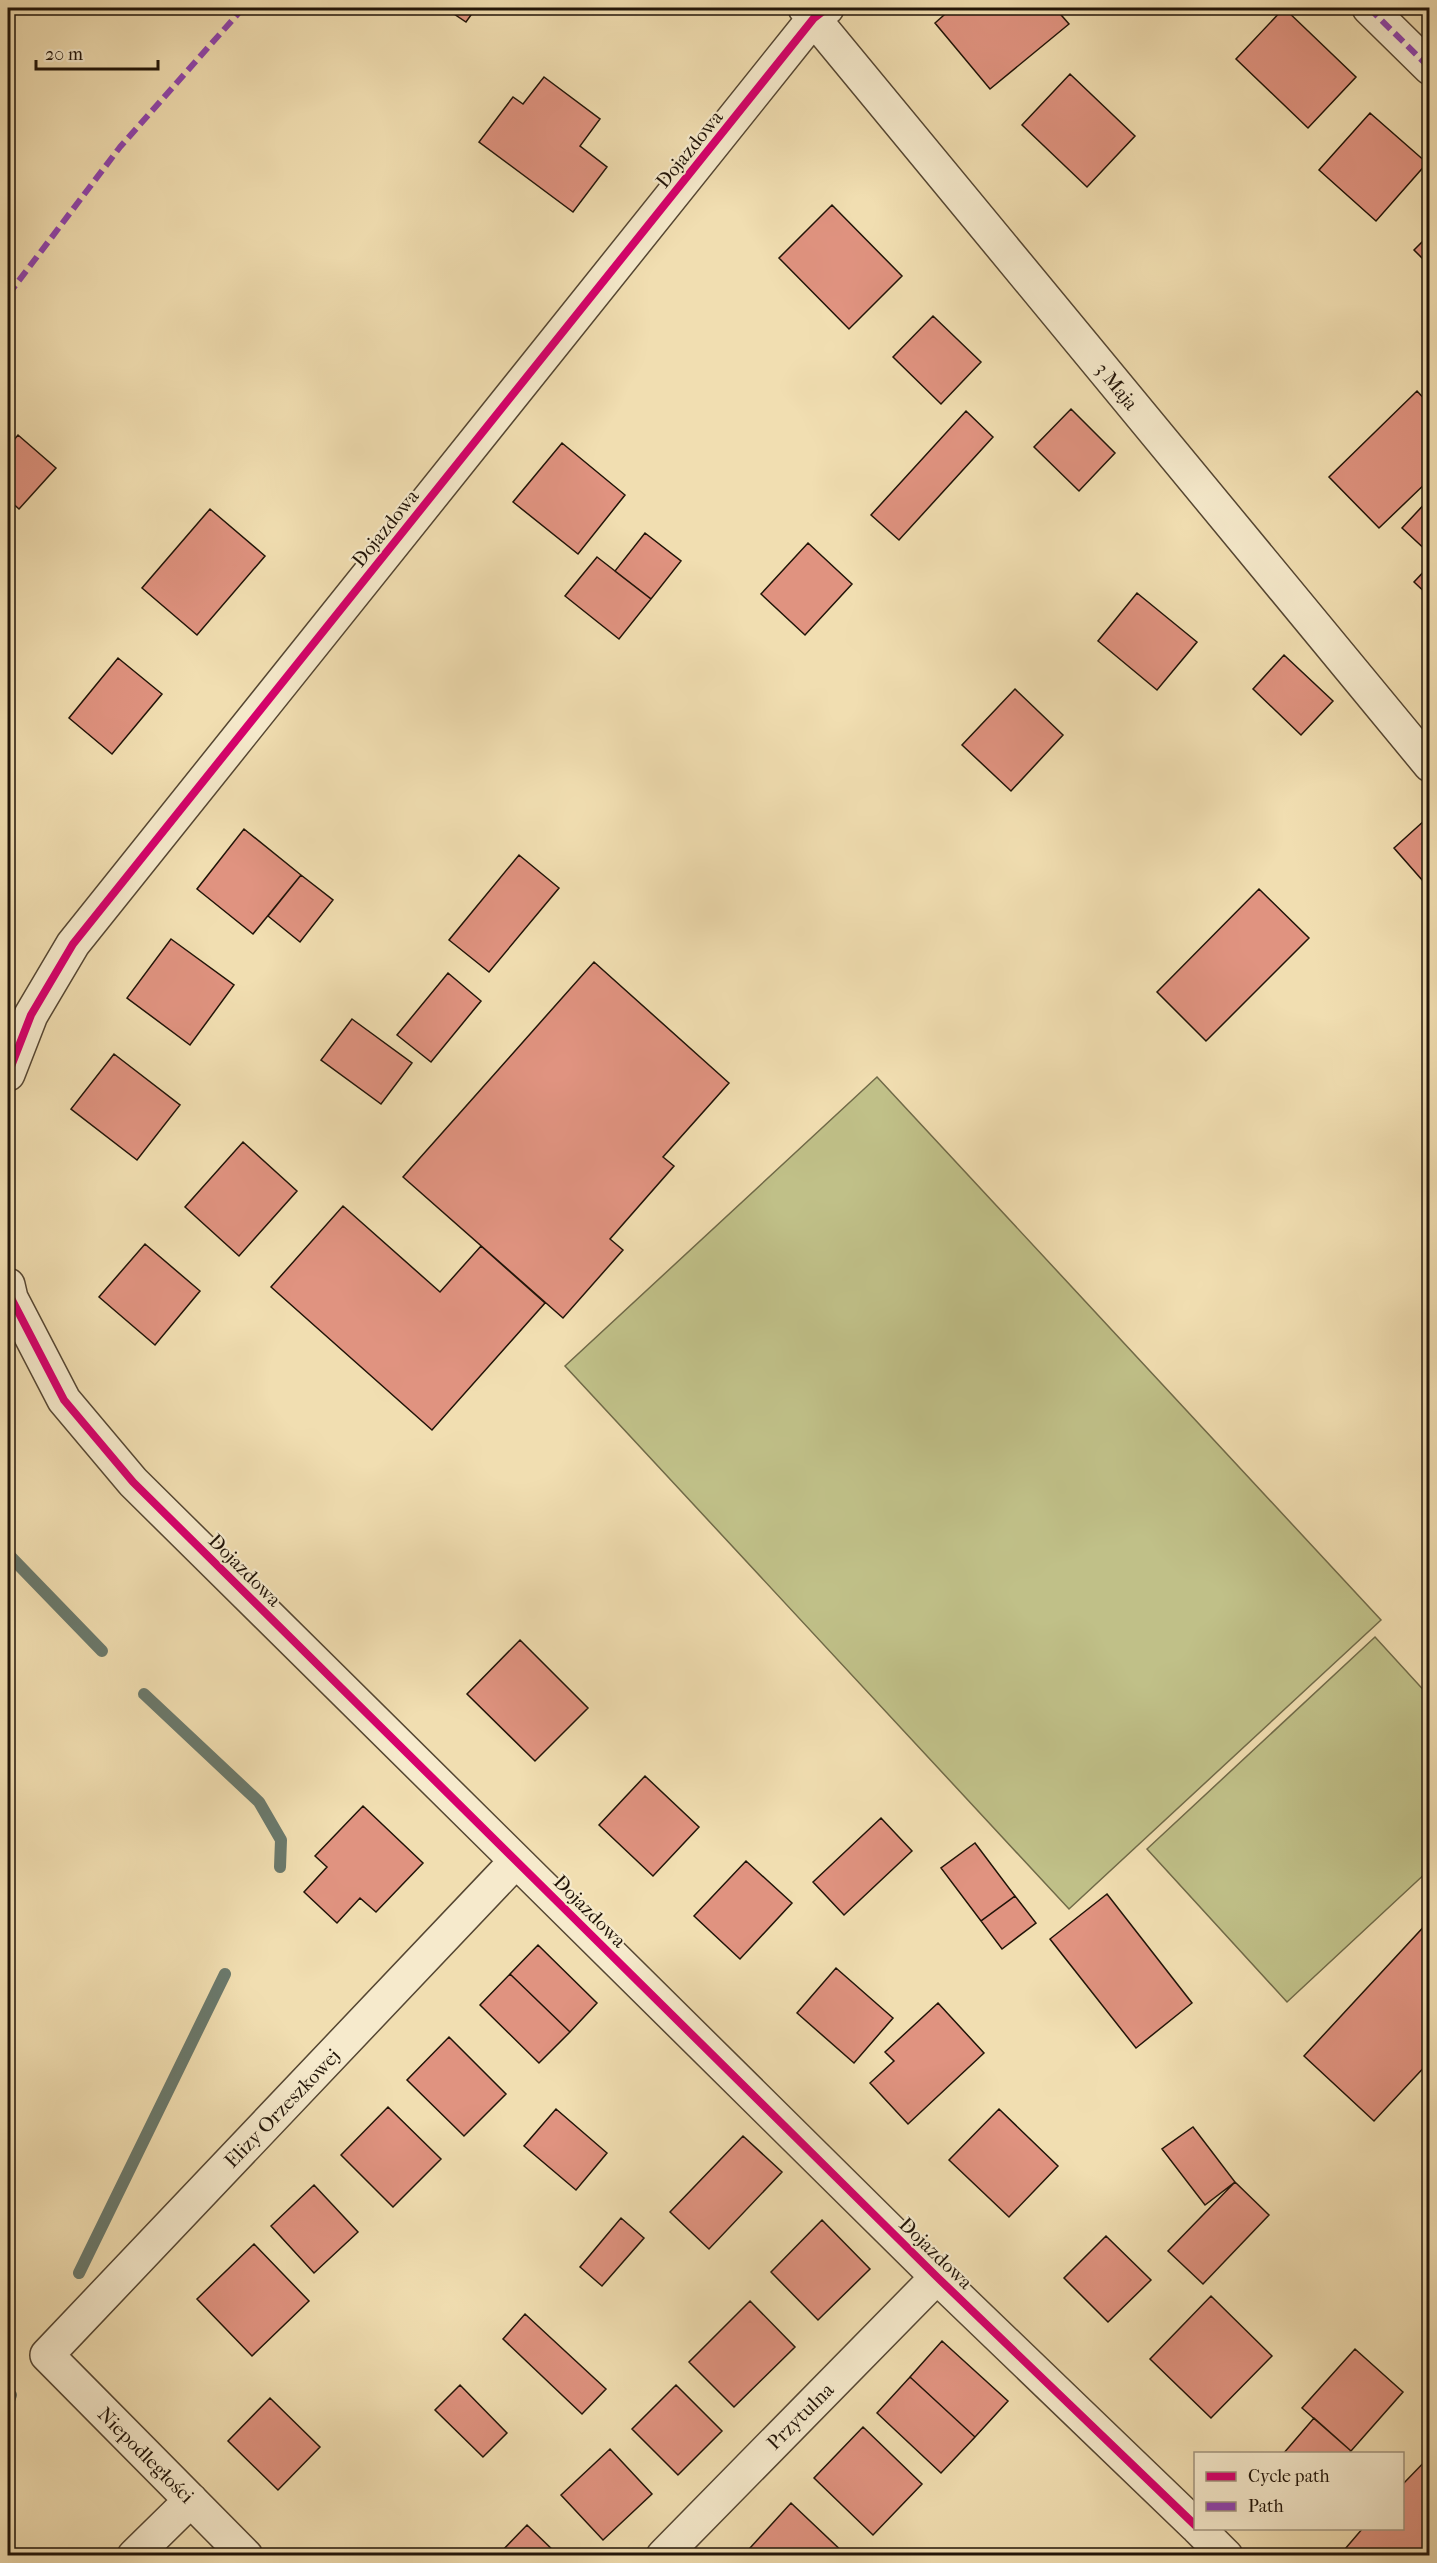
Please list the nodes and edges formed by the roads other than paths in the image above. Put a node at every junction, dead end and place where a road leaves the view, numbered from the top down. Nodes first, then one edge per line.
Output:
1 (1369, 8) edge
2 (815, 11) edge
3 (1430, 68) edge
4 (1430, 765) edge
5 (8, 1074) edge
6 (8, 1285) edge
7 (516, 1861) junction
8 (937, 2277) junction
9 (47, 2355) joint
10 (191, 2500) junction
11 (1194, 2524) edge
12 (1200, 2530) edge
13 (134, 2556) edge
14 (246, 2556) edge
15 (663, 2556) edge
16 (1226, 2556) edge

1 - 3 street
2 - 4 street, 3 Maja
2 - 5 street, Dojazdowa
6 - 7 street, Dojazdowa
7 - 8 street, Dojazdowa
7 - 9 street, Elizy Orzeszkowej
8 - 11 street, Dojazdowa
8 - 15 street, Przytulna
9 - 10 street, Niepodległości
10 - 13 street
10 - 14 street, Niepodległości
12 - 16 street, Dojazdowa

